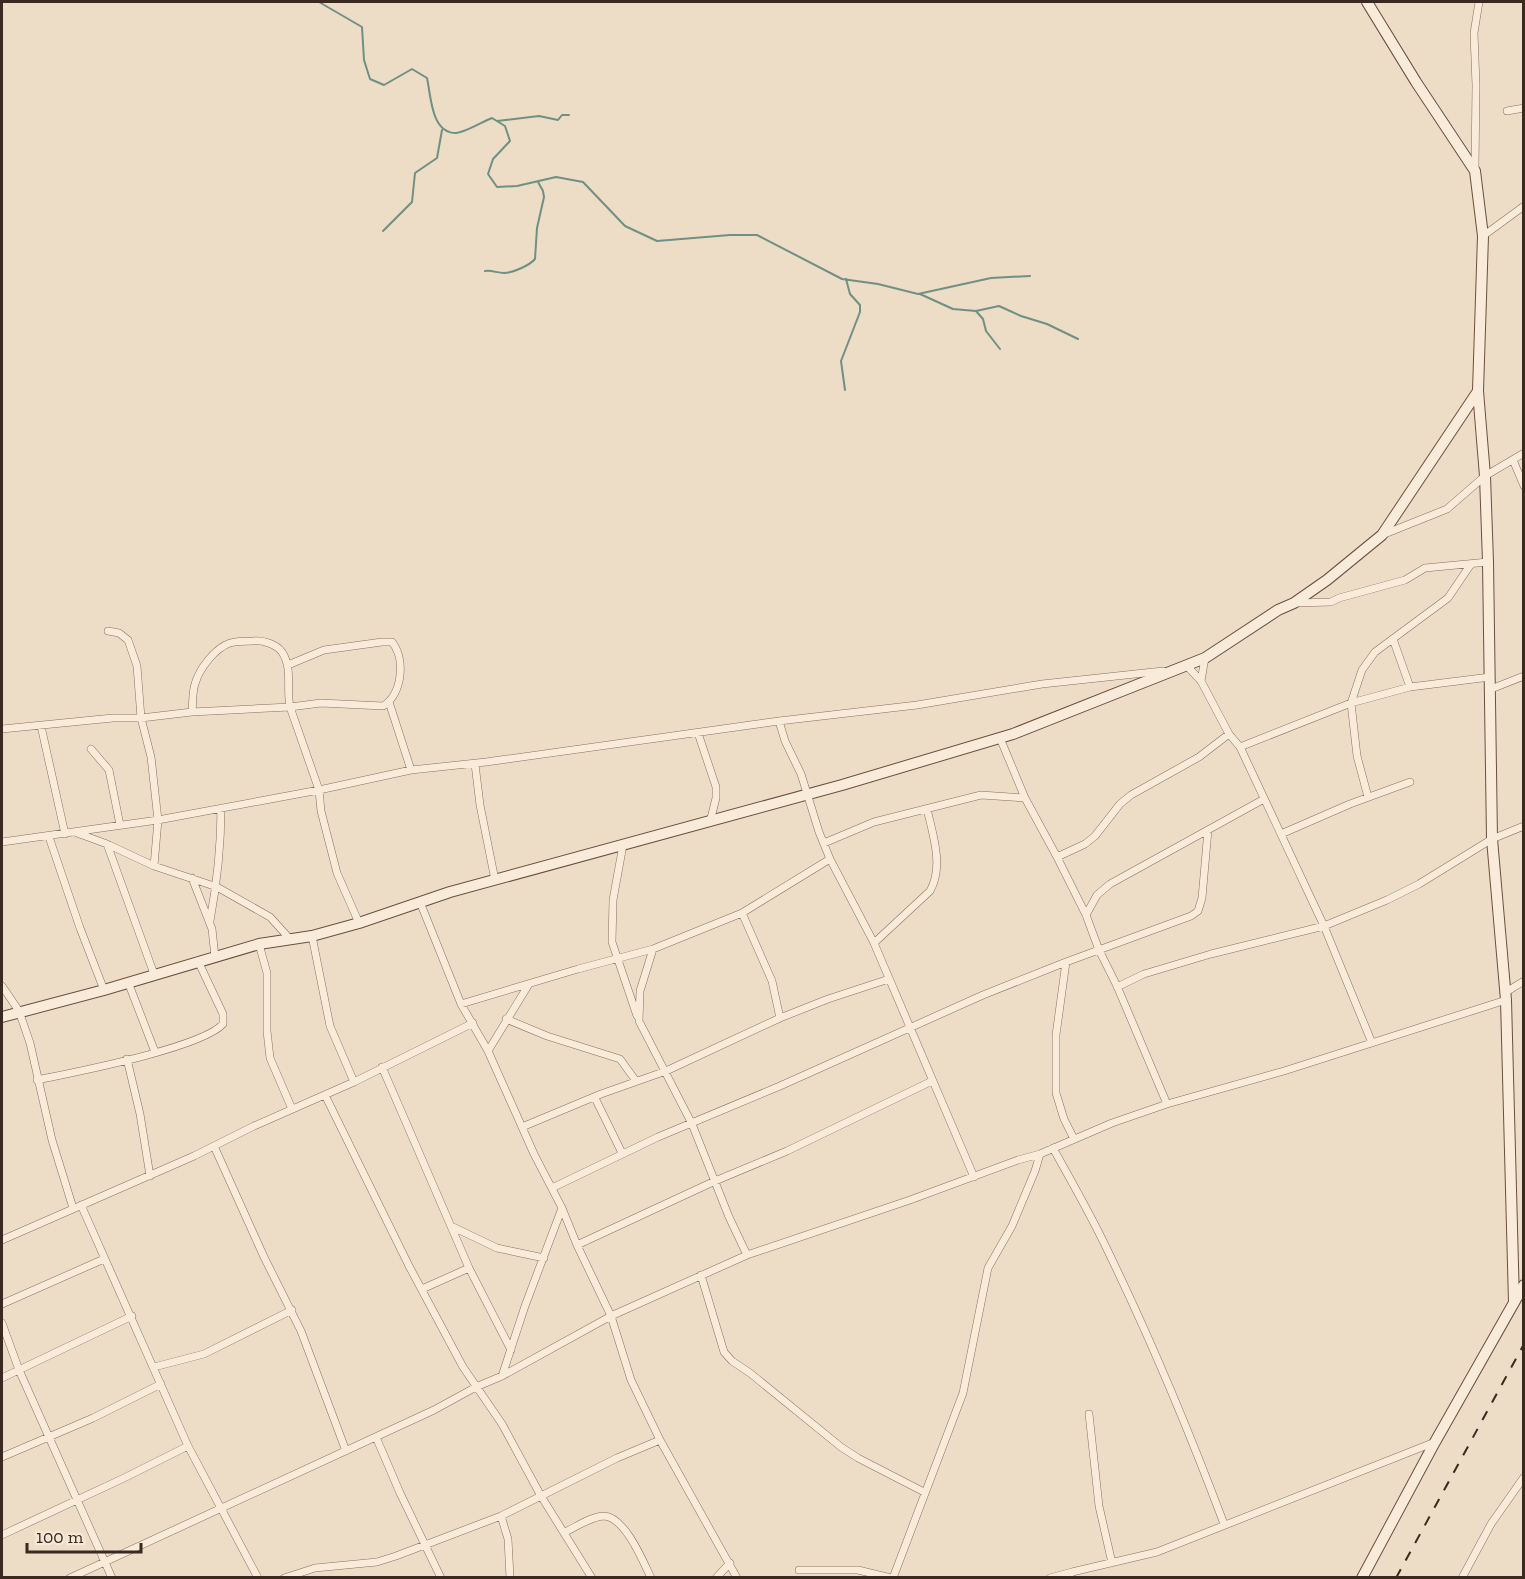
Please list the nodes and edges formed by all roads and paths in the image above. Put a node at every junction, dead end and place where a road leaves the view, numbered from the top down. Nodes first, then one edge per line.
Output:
1 (1367, 2) edge
2 (1479, 2) edge
3 (1524, 108) edge
4 (1507, 111) dead end
5 (1474, 171) junction
6 (1524, 206) edge
7 (1483, 236) junction
8 (1478, 391) junction
9 (1524, 453) edge
10 (1513, 460) junction
11 (1485, 476) junction
12 (1524, 486) edge
13 (1382, 535) junction
14 (1488, 562) junction
15 (1471, 564) junction
16 (1294, 603) junction
17 (108, 631) dead end
18 (1393, 639) junction
19 (1205, 658) junction
20 (288, 665) junction
21 (1187, 666) junction
22 (1172, 670) junction
23 (1490, 676) junction
24 (1524, 676) edge
25 (1201, 681) junction
26 (1410, 687) junction
27 (1491, 689) junction
28 (389, 702) junction
29 (1351, 703) junction
30 (290, 707) junction
31 (192, 712) junction
32 (141, 718) junction
33 (779, 721) junction
34 (41, 726) junction
35 (2, 729) edge
36 (698, 733) junction
37 (1229, 734) junction
38 (1000, 738) junction
39 (1240, 747) junction
40 (91, 749) dead end
41 (475, 764) junction
42 (411, 770) junction
43 (1410, 782) dead end
44 (319, 790) junction
45 (808, 794) junction
46 (1368, 797) junction
47 (1025, 798) junction
48 (1264, 799) junction
49 (221, 808) junction
50 (927, 810) junction
51 (158, 820) junction
52 (710, 822) junction
53 (120, 825) junction
54 (1524, 826) edge
55 (1208, 830) junction
56 (75, 832) junction
57 (65, 834) junction
58 (1281, 834) junction
59 (49, 837) junction
60 (1492, 839) junction
61 (2, 842) edge
62 (824, 843) junction
63 (107, 844) junction
64 (623, 845) junction
65 (1058, 857) junction
66 (830, 859) junction
67 (154, 866) junction
68 (192, 878) junction
69 (495, 880) junction
70 (217, 887) junction
71 (420, 902) junction
72 (742, 913) junction
73 (1086, 915) junction
74 (210, 921) junction
75 (359, 923) junction
76 (1324, 926) junction
77 (312, 936) junction
78 (290, 939) junction
79 (874, 943) junction
80 (260, 945) junction
81 (653, 950) junction
82 (1099, 950) junction
83 (215, 957) junction
84 (616, 960) junction
85 (198, 961) junction
86 (1066, 962) junction
87 (154, 974) junction
88 (890, 979) junction
89 (1524, 981) edge
90 (128, 982) junction
91 (529, 984) junction
92 (2, 986) edge
93 (1117, 987) junction
94 (104, 990) junction
95 (1506, 996) junction
96 (461, 1004) junction
97 (20, 1011) junction
98 (2, 1017) edge
99 (780, 1018) junction
100 (506, 1019) junction
101 (639, 1021) junction
102 (473, 1023) junction
103 (910, 1028) junction
104 (1372, 1043) junction
105 (488, 1051) junction
106 (155, 1052) junction
107 (127, 1059) junction
108 (382, 1067) junction
109 (666, 1071) junction
110 (38, 1080) junction
111 (636, 1081) junction
112 (932, 1081) junction
113 (354, 1082) junction
114 (325, 1095) junction
115 (595, 1098) junction
116 (1167, 1104) junction
117 (292, 1109) junction
118 (692, 1124) junction
119 (522, 1127) junction
120 (1074, 1139) junction
121 (214, 1146) junction
122 (1053, 1148) junction
123 (622, 1153) junction
124 (1040, 1154) junction
125 (150, 1176) junction
126 (974, 1177) junction
127 (715, 1181) junction
128 (552, 1188) junction
129 (81, 1205) junction
130 (73, 1208) junction
131 (562, 1208) junction
132 (453, 1227) junction
133 (2, 1240) edge
134 (578, 1245) junction
135 (747, 1255) junction
136 (544, 1258) junction
137 (104, 1259) junction
138 (469, 1268) junction
139 (701, 1275) junction
140 (1524, 1285) edge
141 (422, 1290) junction
142 (1514, 1303) junction
143 (2, 1304) edge
144 (292, 1310) junction
145 (132, 1316) junction
146 (611, 1316) junction
147 (2, 1323) edge
148 (511, 1350) junction
149 (154, 1367) junction
150 (19, 1370) junction
151 (502, 1376) junction
152 (2, 1378) edge
153 (161, 1384) junction
154 (476, 1387) junction
155 (1089, 1414) dead end
156 (48, 1436) junction
157 (376, 1437) junction
158 (660, 1440) junction
159 (1435, 1442) junction
160 (188, 1446) junction
161 (346, 1451) junction
162 (2, 1457) edge
163 (1524, 1477) edge
164 (924, 1492) junction
165 (541, 1496) junction
166 (78, 1499) junction
167 (222, 1509) junction
168 (501, 1516) junction
169 (1224, 1524) junction
170 (565, 1532) junction
171 (2, 1535) edge
172 (424, 1544) junction
173 (106, 1561) junction
174 (730, 1563) junction
175 (1112, 1563) junction
176 (799, 1570) dead end
177 (1070, 1575) edge
178 (70, 1578) edge
179 (112, 1578) edge
180 (258, 1578) edge
181 (284, 1578) edge
182 (441, 1578) edge
183 (510, 1578) edge
184 (592, 1578) edge
185 (651, 1578) edge
186 (716, 1578) edge
187 (737, 1578) edge
188 (892, 1578) edge
189 (1050, 1578) edge
190 (1362, 1578) edge
191 (1462, 1578) edge

1 - 5 street
2 - 5 street
3 - 4 street
5 - 7 street
6 - 7 street
7 - 8 street
8 - 11 street
8 - 13 street
9 - 10 street
10 - 11 street
10 - 12 street
11 - 13 street
11 - 14 street
13 - 16 street
14 - 15 street
14 - 23 street
15 - 16 street
15 - 18 street
16 - 19 street
17 - 32 street
18 - 26 street
18 - 29 street
19 - 21 street
19 - 25 street
20 - 28 street
20 - 30 street
20 - 31 street
21 - 22 street
21 - 25 street
22 - 33 street
22 - 38 street
23 - 26 street
23 - 27 street
24 - 27 street
25 - 37 street
26 - 29 street
27 - 60 street
28 - 30 street
28 - 42 street
29 - 39 street
29 - 46 street
30 - 31 street
30 - 44 street
31 - 32 street
32 - 34 street
32 - 51 street
33 - 36 street
33 - 45 street
34 - 35 street
34 - 57 street
36 - 41 street
36 - 52 street
37 - 39 street
37 - 65 street
38 - 45 street
38 - 47 street
39 - 48 street
40 - 53 street
41 - 42 street
41 - 69 street
42 - 44 street
43 - 46 street
44 - 49 street
44 - 75 street
45 - 52 street
45 - 62 street
46 - 58 street
47 - 50 street
47 - 65 street
48 - 55 street
48 - 58 street
49 - 51 street
49 - 70 street
50 - 62 street
50 - 79 street
51 - 53 street
51 - 67 street
52 - 64 street
53 - 56 street
54 - 60 street
55 - 73 street
55 - 82 street
56 - 57 street
56 - 63 street
57 - 59 street
58 - 76 street
59 - 61 street
59 - 94 street
60 - 76 street
60 - 95 street
62 - 66 street
63 - 67 street
63 - 87 street
64 - 69 street
64 - 84 street
65 - 73 street
66 - 72 street
66 - 79 street
67 - 68 street
68 - 70 street
68 - 74 street
69 - 71 street
70 - 74 street
70 - 78 street
71 - 75 street
71 - 96 street
72 - 81 street
72 - 99 street
73 - 82 street
74 - 83 street
75 - 77 street
76 - 93 street
76 - 104 street
77 - 78 street
77 - 113 street
78 - 80 street
79 - 88 street
80 - 83 street
80 - 117 street
81 - 84 street
81 - 101 street
82 - 86 street
82 - 93 street
83 - 85 street
84 - 91 street
84 - 101 street
85 - 87 street
85 - 106 street
86 - 103 street
86 - 120 street
87 - 90 street
88 - 99 street
88 - 103 street
89 - 95 street
90 - 94 street
90 - 106 street
91 - 96 street
91 - 100 street
92 - 97 street
93 - 116 street
94 - 97 street
95 - 104 street
95 - 142 street
96 - 102 street
97 - 98 street
97 - 110 street
99 - 109 street
100 - 105 street
100 - 111 street
101 - 109 street
102 - 105 street
102 - 108 street
103 - 112 street
103 - 118 street
104 - 116 street
105 - 119 street
106 - 107 street
107 - 110 street
107 - 125 street
108 - 113 street
108 - 132 street
109 - 111 street
109 - 118 street
110 - 130 street
111 - 115 street
112 - 126 street
112 - 127 street
113 - 114 street
114 - 117 street
114 - 141 street
115 - 119 street
115 - 123 street
116 - 120 street
117 - 121 street
118 - 123 street
118 - 127 street
119 - 128 street
120 - 122 street
121 - 125 street
121 - 144 street
122 - 124 street
122 - 169 street
123 - 128 street
124 - 126 street
124 - 164 street
125 - 129 street
126 - 135 street
127 - 134 street
127 - 135 street
128 - 131 street
129 - 130 street
129 - 137 street
130 - 133 street
131 - 134 street
131 - 136 street
132 - 136 street
132 - 138 street
134 - 146 street
135 - 139 street
136 - 148 street
137 - 143 street
137 - 145 street
138 - 141 street
138 - 148 street
139 - 146 street
139 - 164 street
140 - 142 street
141 - 154 street
142 - 159 street
144 - 149 street
144 - 161 street
145 - 149 street
145 - 150 street
146 - 151 street
146 - 158 street
147 - 150 street
148 - 151 street
149 - 153 street
150 - 152 street
150 - 156 street
151 - 154 street
153 - 156 street
153 - 160 street
154 - 157 street
154 - 165 street
155 - 175 street
156 - 162 street
156 - 166 street
157 - 161 street
157 - 172 street
158 - 165 street
158 - 174 street
159 - 169 street
159 - 190 street
160 - 166 street
160 - 167 street
161 - 167 street
163 - 191 street
164 - 188 street
165 - 168 street
165 - 170 street
166 - 171 street
166 - 173 street
167 - 173 street
167 - 180 street
168 - 172 street
168 - 183 street
169 - 175 street
170 - 184 street
170 - 185 street
172 - 181 street
172 - 182 street
173 - 178 street
173 - 179 street
174 - 186 street
174 - 187 street
175 - 177 street
176 - 188 street
177 - 189 street

